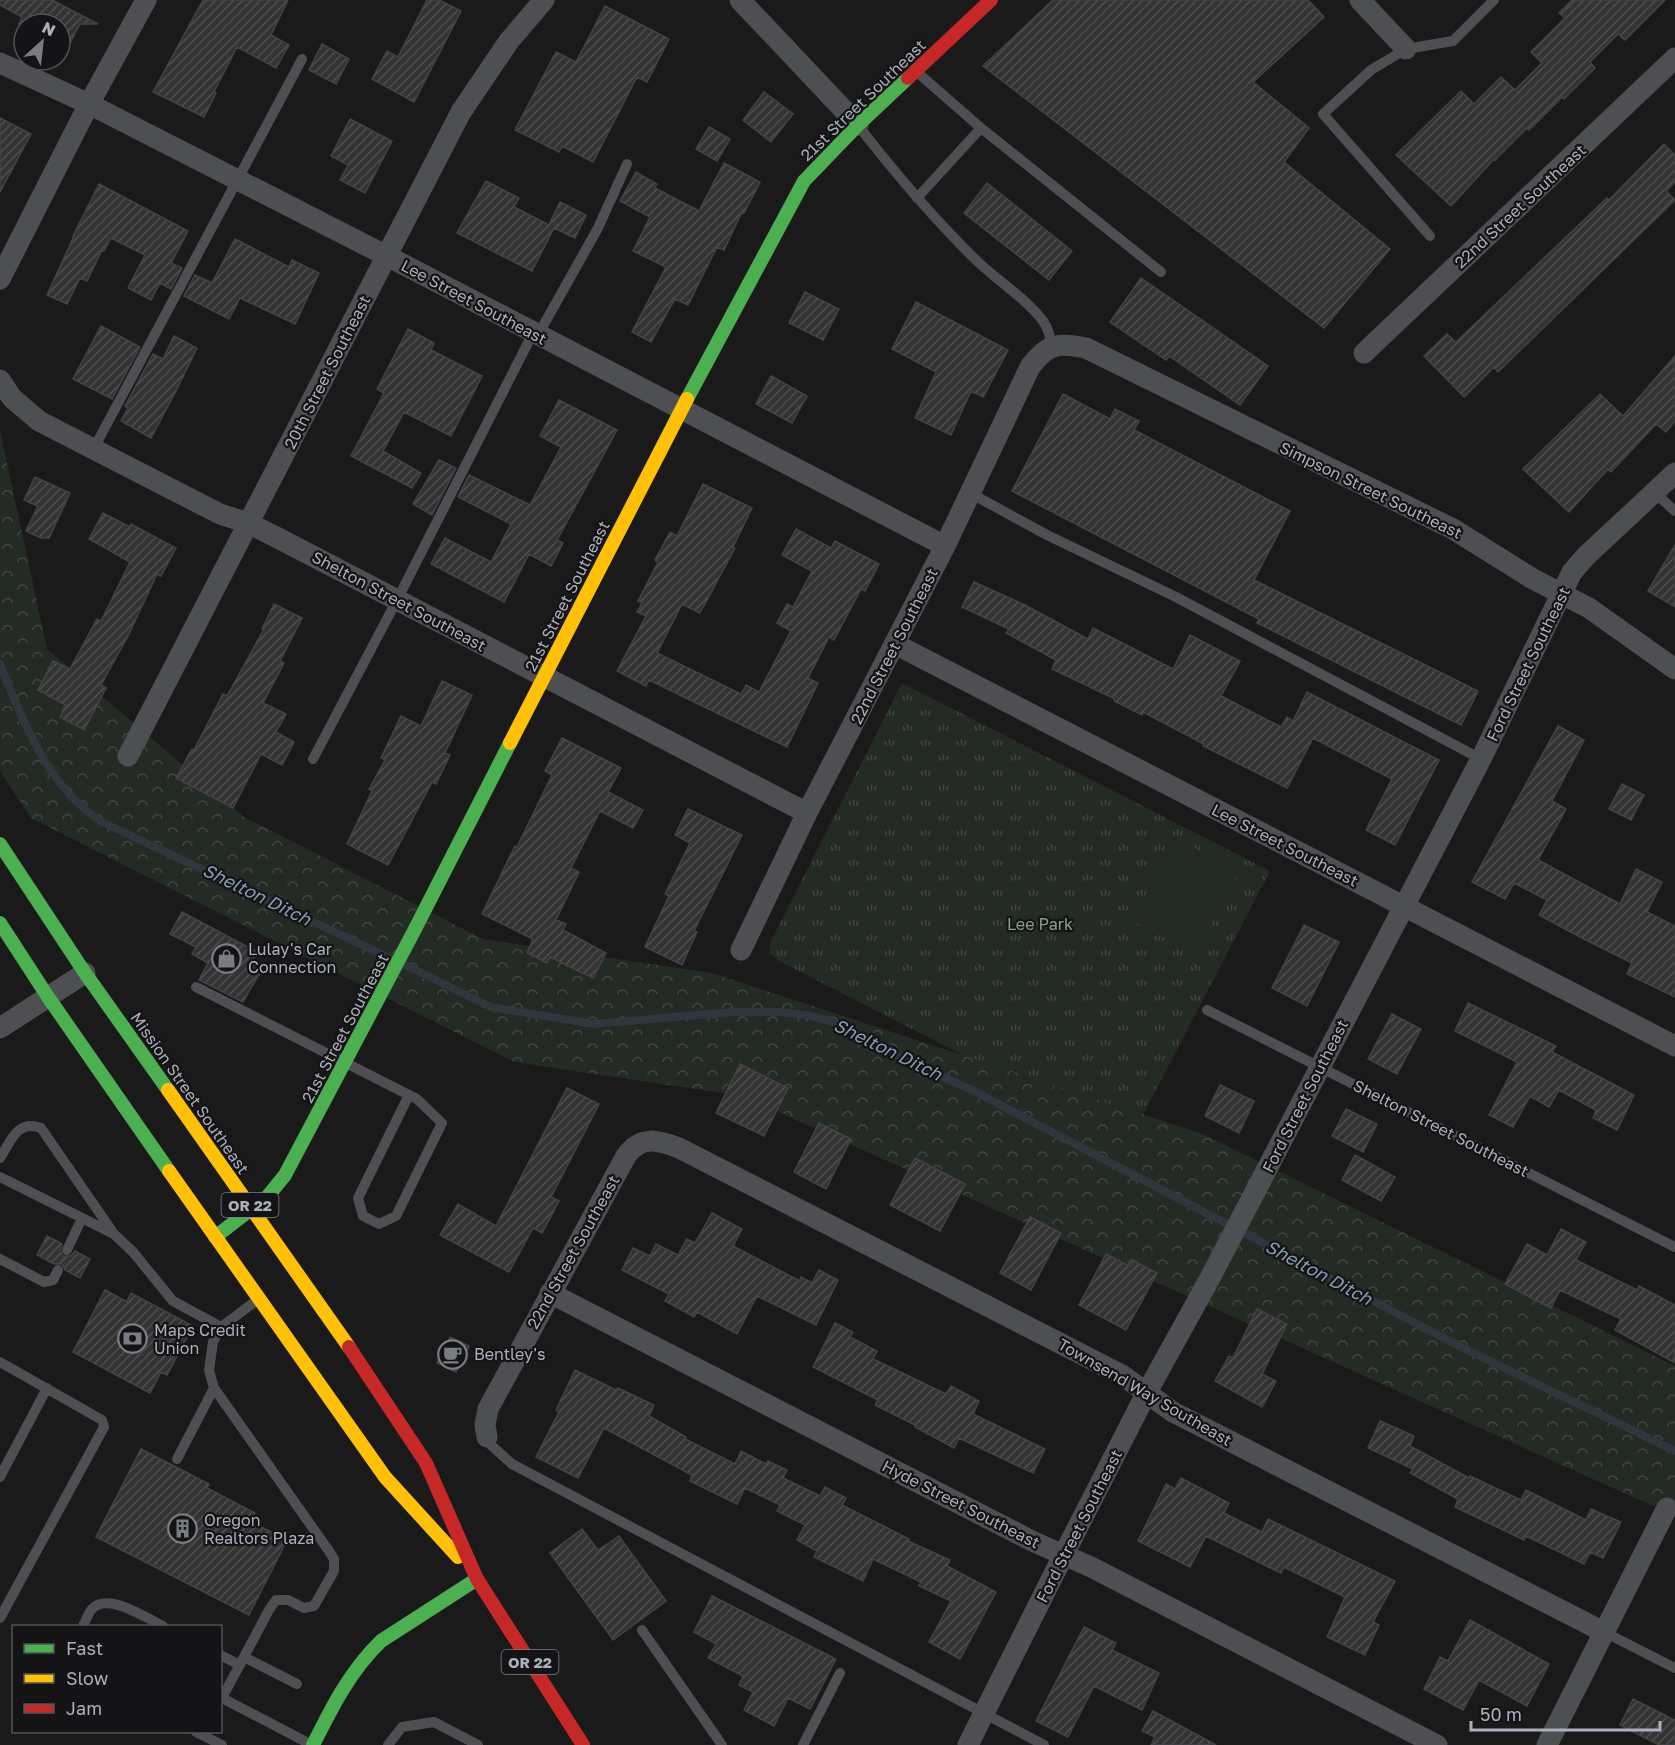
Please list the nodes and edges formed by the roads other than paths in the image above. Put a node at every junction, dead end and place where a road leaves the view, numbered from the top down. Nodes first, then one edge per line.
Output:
1 (146, 0) edge
2 (544, 0) edge
3 (740, 0) edge
4 (991, 0) edge
5 (1360, 0) edge
6 (1494, 0) edge
7 (1406, 49) junction
8 (1675, 58) edge
9 (302, 59) dead end
10 (0, 63) edge
11 (916, 70) junction
12 (89, 105) junction
13 (858, 125) junction
14 (981, 128) junction
15 (627, 164) dead end
16 (236, 180) junction
17 (917, 198) junction
18 (1430, 236) dead end
19 (387, 256) junction
20 (1161, 272) dead end
21 (0, 279) edge
22 (536, 334) junction
23 (1051, 347) junction
24 (1364, 353) dead end
25 (0, 380) edge
26 (681, 410) junction
27 (93, 450) junction
28 (1675, 473) edge
29 (1654, 492) junction
30 (970, 493) junction
31 (1675, 511) edge
32 (248, 523) junction
33 (945, 546) junction
34 (1562, 595) junction
35 (397, 600) junction
36 (895, 644) junction
37 (1675, 669) edge
38 (544, 677) junction
39 (128, 756) dead end
40 (313, 759) dead end
41 (1481, 759) junction
42 (807, 813) junction
43 (0, 844) edge
44 (1404, 905) junction
45 (0, 923) edge
46 (741, 950) dead end
47 (85, 973) junction
48 (196, 987) dead end
49 (48, 997) junction
50 (1207, 1010) dead end
51 (0, 1028) edge
52 (1675, 1046) edge
53 (345, 1063) junction
54 (1320, 1065) junction
55 (409, 1095) junction
56 (644, 1141) joint
57 (0, 1158) edge
58 (0, 1177) edge
59 (252, 1209) junction
60 (82, 1218) junction
61 (114, 1234) junction
62 (216, 1237) junction
63 (1675, 1246) edge
64 (67, 1250) dead end
65 (0, 1259) edge
66 (58, 1270) dead end
67 (550, 1293) junction
68 (258, 1300) junction
69 (221, 1327) junction
70 (0, 1362) edge
71 (47, 1388) junction
72 (214, 1388) junction
73 (1147, 1392) junction
74 (487, 1437) joint
75 (177, 1459) dead end
76 (0, 1477) edge
77 (1667, 1508) dead end
78 (1063, 1556) junction
79 (477, 1579) junction
80 (0, 1618) edge
81 (84, 1625) edge
82 (161, 1625) edge
83 (642, 1630) dead end
84 (1604, 1632) junction
85 (222, 1656) edge
86 (242, 1661) junction
87 (1675, 1668) edge
88 (840, 1673) dead end
89 (297, 1684) dead end
90 (222, 1698) edge
91 (222, 1700) edge
92 (984, 1714) junction
93 (201, 1733) edge
94 (222, 1745) edge
95 (313, 1745) edge
96 (388, 1745) edge
97 (478, 1745) edge
98 (583, 1745) edge
99 (722, 1745) edge
100 (803, 1745) edge
101 (968, 1745) edge
102 (1044, 1745) edge
103 (1437, 1745) edge
104 (1547, 1745) edge

1 - 12 street
2 - 19 street, 20th Street Southeast
3 - 13 street
4 - 11 main road, 21st Street Southeast
5 - 7 street
6 - 7 lane
7 - 18 lane
8 - 24 street, 22nd Street Southeast
9 - 16 lane
10 - 12 street, Lee Street Southeast
11 - 13 main road, 21st Street Southeast
11 - 14 lane
12 - 16 street, Lee Street Southeast
12 - 21 street
13 - 17 lane
13 - 26 main road, 21st Street Southeast
14 - 17 lane
14 - 20 lane
15 - 22 lane
16 - 19 street, Lee Street Southeast
16 - 27 lane
17 - 23 lane
19 - 22 street, Lee Street Southeast
19 - 32 street, 20th Street Southeast
22 - 26 street, Lee Street Southeast
22 - 35 lane
23 - 30 street, 22nd Street Southeast
23 - 34 street, Simpson Street Southeast
25 - 27 street, Shelton Street Southeast
26 - 33 street, Lee Street Southeast
26 - 38 main road, 21st Street Southeast
27 - 32 street, Shelton Street Southeast
28 - 29 street, Ford Street Southeast
29 - 31 lane
29 - 34 street, Ford Street Southeast
30 - 33 street, 22nd Street Southeast
30 - 41 lane
32 - 35 street, Shelton Street Southeast
32 - 39 street, 20th Street Southeast
33 - 36 street, 22nd Street Southeast
34 - 37 street, Simpson Street Southeast
34 - 41 street, Ford Street Southeast
35 - 38 street, Shelton Street Southeast
35 - 40 lane
36 - 42 street, 22nd Street Southeast
36 - 44 street, Lee Street Southeast
38 - 42 street, Shelton Street Southeast
38 - 53 main road, 21st Street Southeast
41 - 44 street, Ford Street Southeast
42 - 46 street, 22nd Street Southeast
43 - 47 main road, Mission Street Southeast / OR 22
44 - 52 street, Lee Street Southeast
44 - 54 street, Ford Street Southeast
45 - 49 main road, Mission Street Southeast / OR 22
47 - 49 street
47 - 59 main road, Mission Street Southeast / OR 22
48 - 53 lane
49 - 51 street
49 - 62 main road, Mission Street Southeast / OR 22
50 - 54 lane, Shelton Street Southeast
53 - 55 lane
53 - 59 main road, 21st Street Southeast
54 - 63 lane, Shelton Street Southeast
54 - 73 street, Ford Street Southeast
55 - 55 lane
56 - 67 street, 22nd Street Southeast
56 - 73 street, Townsend Way Southeast
57 - 61 lane
58 - 60 lane
59 - 62 main road, 21st Street Southeast
59 - 79 main road, Mission Street Southeast / OR 22
60 - 61 lane
60 - 64 lane
61 - 69 lane
62 - 68 main road, Mission Street Southeast / OR 22
65 - 66 lane
67 - 74 street, 22nd Street Southeast
67 - 78 street, Hyde Street Southeast
68 - 69 lane
68 - 79 main road, Mission Street Southeast / OR 22
69 - 72 lane
70 - 71 lane
71 - 76 lane
71 - 80 lane
72 - 75 lane
72 - 86 lane
73 - 78 street, Ford Street Southeast
73 - 84 street, Townsend Way Southeast
74 - 92 lane
77 - 84 street
78 - 92 street, Ford Street Southeast
78 - 103 street, Hyde Street Southeast
79 - 95 main road
79 - 98 main road, Mission Street Southeast / OR 22
81 - 82 lane
83 - 99 lane
84 - 87 lane, Townsend Way Southeast
84 - 104 street
85 - 86 lane
86 - 89 lane
86 - 90 lane
88 - 100 lane
91 - 95 lane
92 - 101 street, Ford Street Southeast
92 - 102 lane
93 - 94 lane
96 - 97 lane

